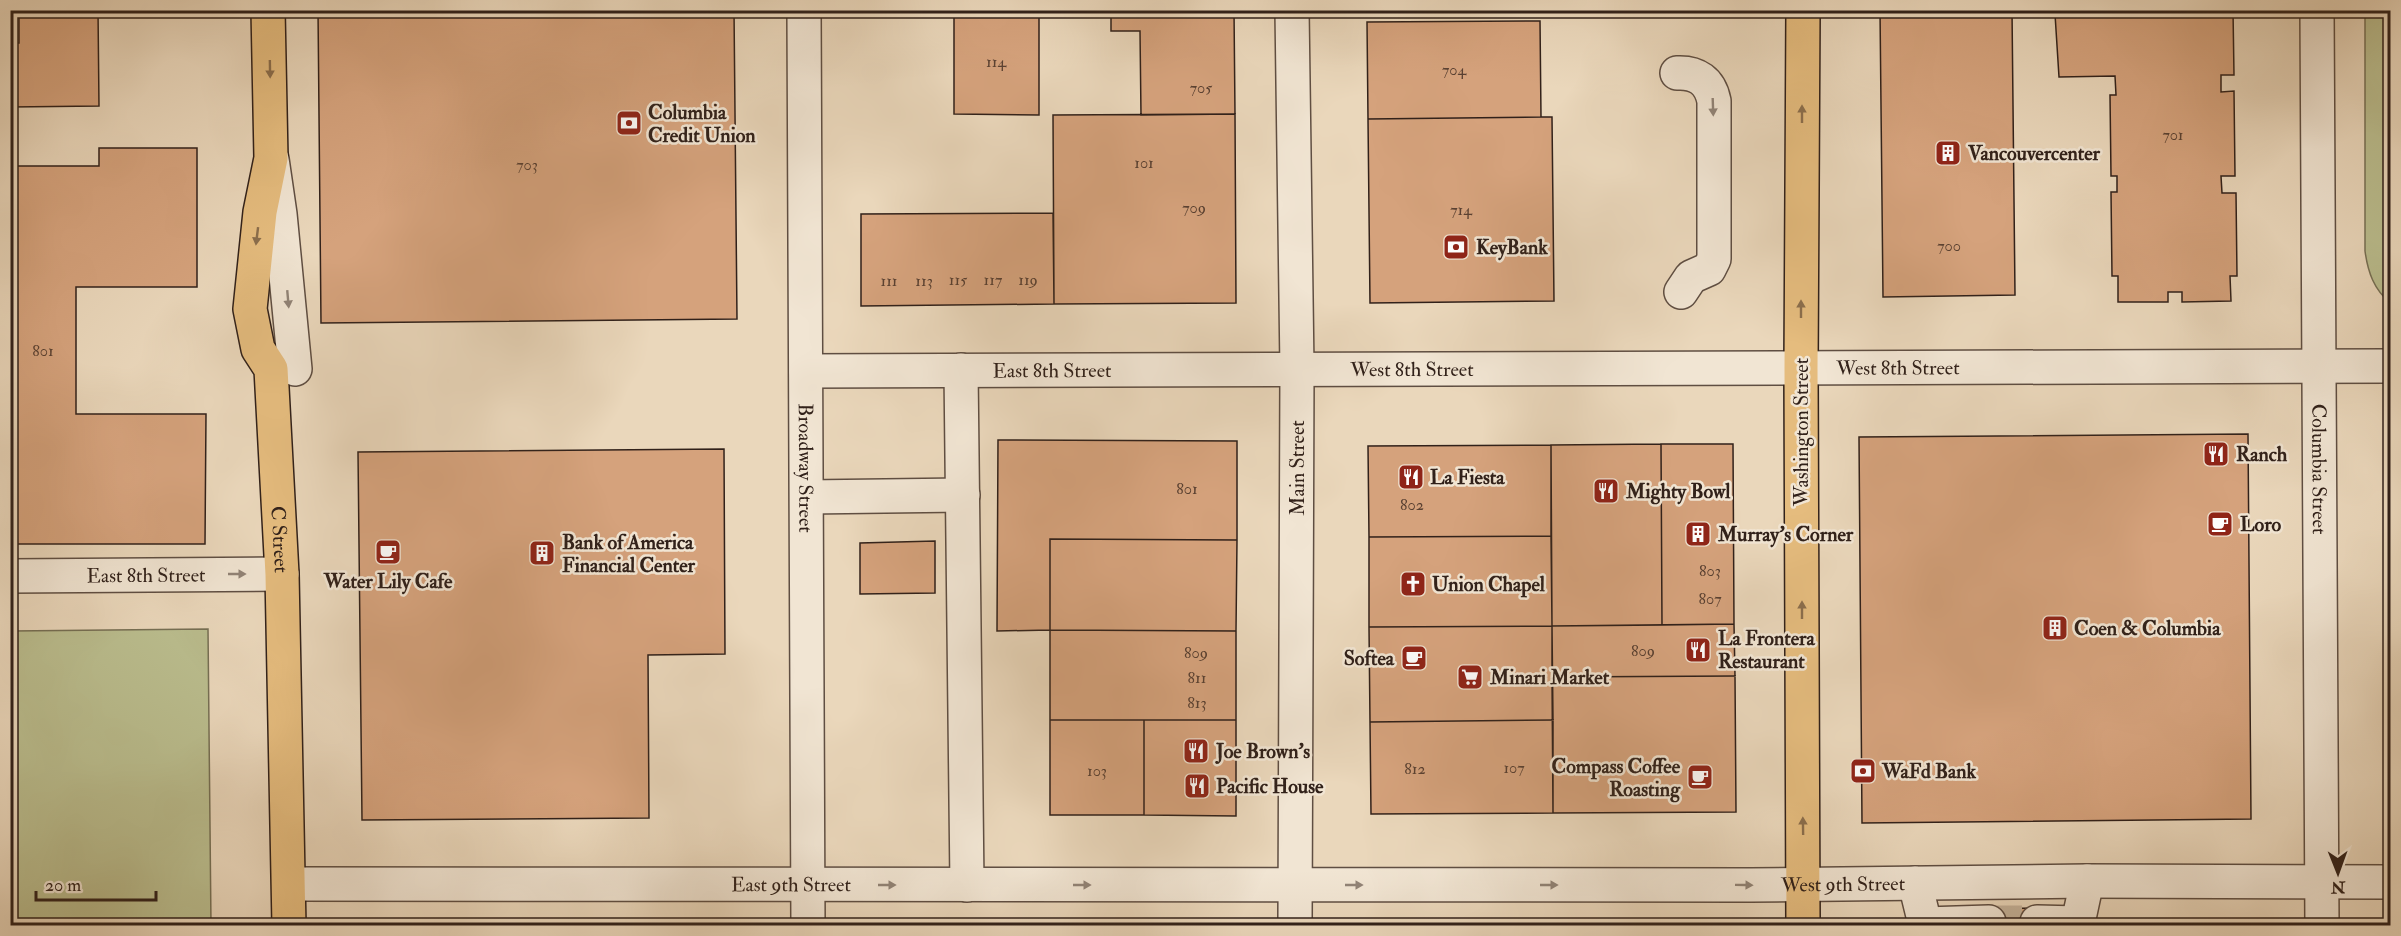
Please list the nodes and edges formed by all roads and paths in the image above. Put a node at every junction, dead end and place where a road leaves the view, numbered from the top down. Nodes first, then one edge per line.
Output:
1 (268, 10) edge
2 (804, 10) edge
3 (1292, 10) edge
4 (1803, 10) edge
5 (2318, 12) edge
6 (1677, 73) dead end
7 (1681, 292) dead end
8 (2321, 365) junction
9 (2391, 366) edge
10 (1801, 368) junction
11 (1297, 369) junction
12 (806, 370) junction
13 (961, 370) junction
14 (963, 495) junction
15 (807, 496) junction
16 (282, 574) junction
17 (10, 576) edge
18 (2087, 881) junction
19 (2322, 882) junction
20 (2391, 882) edge
21 (1915, 883) junction
22 (289, 885) junction
23 (808, 885) junction
24 (968, 885) junction
25 (1295, 885) junction
26 (1803, 885) junction
27 (1989, 922) dead end
28 (2037, 922) dead end
29 (289, 926) edge
30 (808, 926) edge
31 (1295, 926) edge
32 (1803, 926) edge
33 (2322, 926) edge

1 -> 16 main road, C Street
2 - 12 street, Broadway Street
3 - 11 street, Main Street
10 -> 4 main road, Washington Street
5 - 8 street, Columbia Street
6 -> 7 street
8 - 9 street, West 8th Street
8 - 10 street, West 8th Street
8 - 19 street, Columbia Street
10 - 11 street, West 8th Street
26 -> 10 main road, Washington Street
11 - 13 street, East 8th Street
11 - 25 street, Main Street
12 - 13 street, East 8th Street
12 - 15 street, Broadway Street
13 - 14 street
14 - 15 street
14 - 24 street
15 - 23 street, Broadway Street
17 -> 16 street, East 8th Street
16 - 22 main road, C Street
18 - 19 street, West 9th Street
18 - 21 street, West 9th Street
18 - 28 street
19 - 20 street, West 9th Street
19 - 33 street, Columbia Street
21 - 26 street, West 9th Street
21 - 27 street
22 - 23 street, East 9th Street
22 - 29 main road, C Street
23 -> 24 street, East 9th Street
23 - 30 street, Broadway Street
24 -> 25 street, East 9th Street
25 -> 26 street, West 9th Street
25 - 31 street, Main Street
26 - 32 main road, Washington Street

